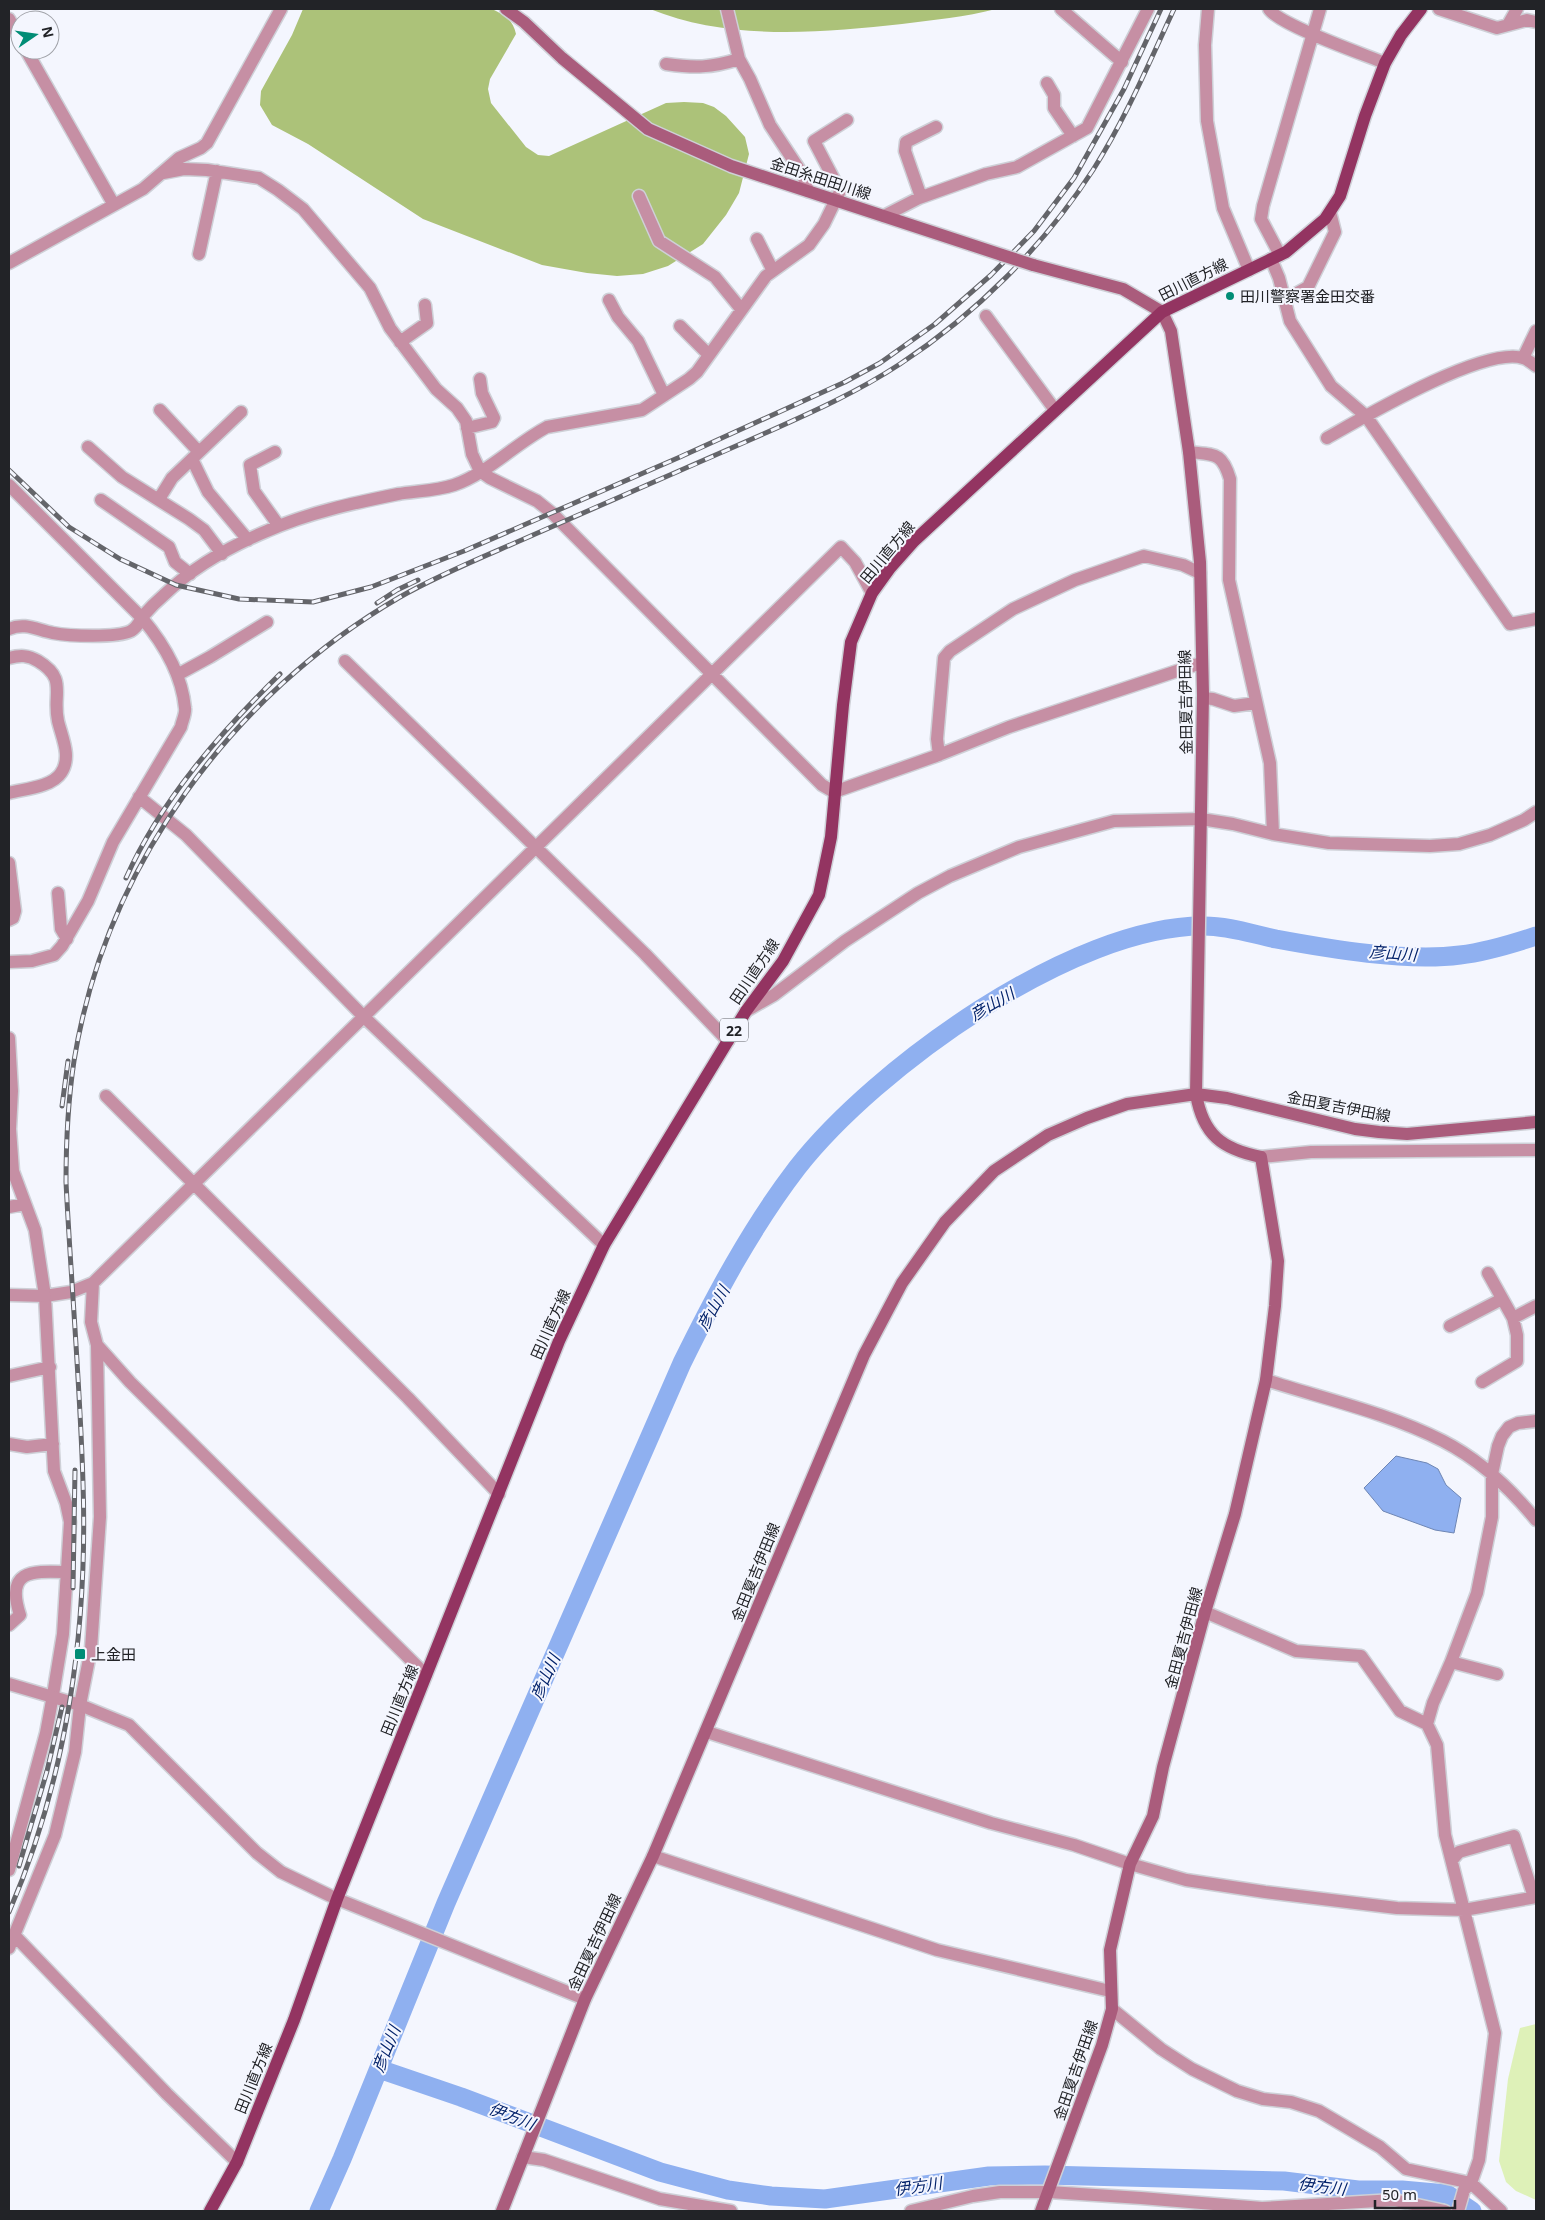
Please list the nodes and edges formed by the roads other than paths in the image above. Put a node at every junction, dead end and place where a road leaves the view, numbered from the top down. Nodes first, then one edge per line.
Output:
1 (280, 9) edge
2 (506, 9) edge
3 (727, 9) edge
4 (1061, 9) edge
5 (1148, 9) edge
6 (1208, 9) edge
7 (1269, 9) edge
8 (1320, 9) edge
9 (1421, 9) edge
10 (1439, 9) edge
11 (1517, 9) edge
12 (1536, 22) edge
13 (1509, 23) junction
14 (1313, 33) junction
15 (738, 59) junction
16 (32, 60) edge
17 (1122, 62) junction
18 (1385, 63) junction
19 (666, 64) dead end
20 (1047, 83) dead end
21 (847, 120) dead end
22 (936, 127) dead end
23 (1073, 136) junction
24 (217, 172) junction
25 (163, 173) junction
26 (808, 191) junction
27 (639, 196) dead end
28 (921, 197) junction
29 (837, 200) junction
30 (114, 205) junction
31 (1330, 212) junction
32 (884, 216) junction
33 (757, 239) dead end
34 (199, 254) dead end
35 (1276, 257) junction
36 (9, 263) edge
37 (1249, 270) junction
38 (773, 271) junction
39 (610, 300) dead end
40 (1285, 300) junction
41 (425, 305) dead end
42 (741, 309) junction
43 (1162, 312) junction
44 (986, 316) dead end
45 (680, 326) dead end
46 (1536, 331) edge
47 (400, 342) junction
48 (710, 355) junction
49 (1523, 358) junction
50 (1536, 366) edge
51 (480, 379) dead end
52 (664, 395) junction
53 (160, 410) dead end
54 (1056, 410) junction
55 (241, 412) dead end
56 (1366, 416) junction
57 (467, 428) junction
58 (1327, 438) dead end
59 (88, 447) dead end
60 (275, 452) dead end
61 (1188, 452) junction
62 (196, 455) junction
63 (480, 471) junction
64 (9, 485) edge
65 (101, 500) dead end
66 (159, 500) junction
67 (279, 526) junction
68 (248, 540) junction
69 (222, 554) junction
70 (1200, 573) junction
71 (190, 574) junction
72 (872, 593) junction
73 (142, 618) junction
74 (1536, 619) edge
75 (267, 622) dead end
76 (9, 629) edge
77 (9, 658) edge
78 (345, 661) dead end
79 (1201, 663) junction
80 (177, 674) junction
81 (710, 674) junction
82 (1203, 698) junction
83 (1256, 703) junction
84 (939, 755) junction
85 (834, 792) junction
86 (9, 793) edge
87 (139, 797) junction
88 (1536, 812) edge
89 (1200, 825) junction
90 (1273, 834) junction
91 (536, 849) junction
92 (9, 862) edge
93 (58, 893) dead end
94 (9, 920) edge
95 (67, 939) junction
96 (9, 962) edge
97 (746, 1011) junction
98 (364, 1017) junction
99 (9, 1038) edge
100 (728, 1041) junction
101 (1196, 1094) junction
102 (106, 1096) dead end
103 (1536, 1122) edge
104 (10, 1147) edge
105 (1536, 1150) edge
106 (1261, 1157) junction
107 (194, 1184) junction
108 (25, 1204) junction
109 (9, 1207) edge
110 (604, 1244) junction
111 (1488, 1273) dead end
112 (93, 1283) junction
113 (9, 1294) edge
114 (45, 1296) junction
115 (1502, 1299) junction
116 (1536, 1306) edge
117 (1513, 1318) junction
118 (1450, 1326) dead end
119 (97, 1345) junction
120 (50, 1367) junction
121 (9, 1376) edge
122 (1266, 1380) junction
123 (1482, 1382) dead end
124 (1536, 1421) edge
125 (9, 1444) edge
126 (53, 1444) junction
127 (1492, 1474) junction
128 (499, 1494) junction
129 (1536, 1520) edge
130 (67, 1572) junction
131 (1205, 1612) junction
132 (9, 1625) edge
133 (1451, 1662) junction
134 (1496, 1674) dead end
135 (426, 1675) junction
136 (9, 1684) edge
137 (53, 1695) junction
138 (80, 1704) junction
139 (1427, 1724) junction
140 (707, 1732) junction
141 (654, 1856) junction
142 (1452, 1860) junction
143 (1130, 1864) junction
144 (9, 1870) edge
145 (1535, 1897) edge
146 (337, 1899) junction
147 (1464, 1910) junction
148 (16, 1936) junction
149 (9, 1948) edge
150 (1110, 1991) junction
151 (585, 1999) junction
152 (1112, 2009) junction
153 (525, 2153) junction
154 (237, 2162) junction
155 (1468, 2186) junction
156 (1049, 2190) junction
157 (210, 2211) edge
158 (502, 2211) edge
159 (731, 2211) edge
160 (911, 2211) edge
161 (1041, 2211) edge
162 (1445, 2211) edge
163 (1458, 2211) edge
164 (1501, 2211) edge

1 - 25 street
2 - 26 main road, 金田糸田田川線
3 - 15 street
4 - 17 street
5 - 17 street
6 - 37 street
7 - 14 street
8 - 14 street
9 - 18 main road, 田川直方線 / 22
10 - 13 street
11 - 13 street
12 - 13 street
14 - 18 street
14 - 35 street
15 - 19 street
15 - 26 street
16 - 30 street
17 - 23 street
18 - 31 main road, 田川直方線 / 22
20 - 23 street
21 - 29 street
22 - 28 street
23 - 28 street
24 - 25 street
24 - 34 street
24 - 47 street
25 - 30 street
26 - 29 main road, 金田糸田田川線
27 - 42 street
28 - 32 street
29 - 32 main road, 金田糸田田川線
29 - 38 street
30 - 36 street
31 - 35 main road, 田川直方線 / 22
31 - 40 street
32 - 43 main road, 金田糸田田川線, bridge
33 - 38 street
35 - 37 main road, 田川直方線 / 22
35 - 40 street
37 - 43 main road, 田川直方線 / 22
38 - 42 street
39 - 52 street
40 - 56 street
41 - 47 street
42 - 48 street
43 - 54 main road, 田川直方線 / 22
43 - 61 main road, 金田夏吉伊田線
44 - 54 street
45 - 48 street
46 - 49 street
47 - 57 street
48 - 52 street
49 - 50 street
49 - 56 street
51 - 57 street
52 - 63 street
53 - 62 street
54 - 72 main road, 田川直方線 / 22
55 - 62 street
56 - 58 street
56 - 74 street
57 - 63 street
59 - 66 street
60 - 67 street
61 - 70 main road, 金田夏吉伊田線
61 - 83 street
62 - 66 street
62 - 68 street
63 - 67 street
63 - 81 street
64 - 73 street
65 - 71 street
66 - 69 street
67 - 68 street
68 - 69 street
69 - 71 street
70 - 79 main road, 金田夏吉伊田線
70 - 84 street
71 - 73 street
72 - 81 street
72 - 85 main road, 田川直方線 / 22
73 - 76 street
73 - 80 street
75 - 80 street
77 - 86 street
78 - 91 street
79 - 82 main road, 金田夏吉伊田線
79 - 84 street
80 - 87 street
81 - 85 street
81 - 91 street
82 - 83 street
82 - 89 main road, 金田夏吉伊田線
83 - 90 street
84 - 85 street
85 - 97 main road, 田川直方線 / 22
87 - 95 street
87 - 98 street
88 - 90 street
89 - 90 street
89 - 97 street
89 - 101 main road, 金田夏吉伊田線
91 - 98 street
91 - 100 street
92 - 94 street
93 - 95 street
95 - 96 street
97 - 100 main road, 田川直方線 / 22
98 - 107 street
98 - 110 street
99 - 104 street
100 - 110 main road, 田川直方線 / 22
101 - 103 main road, 金田夏吉伊田線
101 - 106 main road, 金田夏吉伊田線
101 - 140 main road, 金田夏吉伊田線
102 - 107 street
104 - 108 street
105 - 106 street
106 - 122 main road, 金田夏吉伊田線
107 - 112 street
107 - 128 street
108 - 109 street
108 - 114 street
110 - 128 main road, 田川直方線 / 22
111 - 115 street
112 - 114 street
112 - 119 street
113 - 114 street
114 - 120 street
115 - 117 street
115 - 118 street
116 - 117 street
117 - 123 street
119 - 135 street
119 - 138 street
120 - 121 street
120 - 126 street
122 - 127 street
122 - 131 main road, 金田夏吉伊田線
124 - 127 street
125 - 126 street
126 - 130 street
127 - 129 street
127 - 133 street
128 - 135 main road, 田川直方線 / 22
130 - 132 street
130 - 137 street
131 - 139 street
131 - 143 main road, 金田夏吉伊田線
133 - 134 street
133 - 139 street
135 - 146 main road, 田川直方線 / 22
136 - 137 street
137 - 138 street
137 - 144 street
138 - 146 street
138 - 148 street
139 - 142 street
140 - 141 main road, 金田夏吉伊田線
140 - 143 street
141 - 150 street
141 - 151 main road, 金田夏吉伊田線
142 - 145 street
142 - 147 street
143 - 147 street
143 - 150 main road, 金田夏吉伊田線
145 - 147 street
146 - 151 street
146 - 154 main road, 田川直方線 / 22
147 - 155 street
148 - 149 street
148 - 154 street
150 - 152 main road, 金田夏吉伊田線
151 - 153 main road, 金田夏吉伊田線
152 - 155 street
152 - 156 main road, 金田夏吉伊田線
153 - 158 main road, 金田夏吉伊田線
153 - 159 street
154 - 157 main road, 田川直方線 / 22
155 - 163 street
155 - 164 street
156 - 160 street
156 - 161 main road, 金田夏吉伊田線
156 - 162 street

